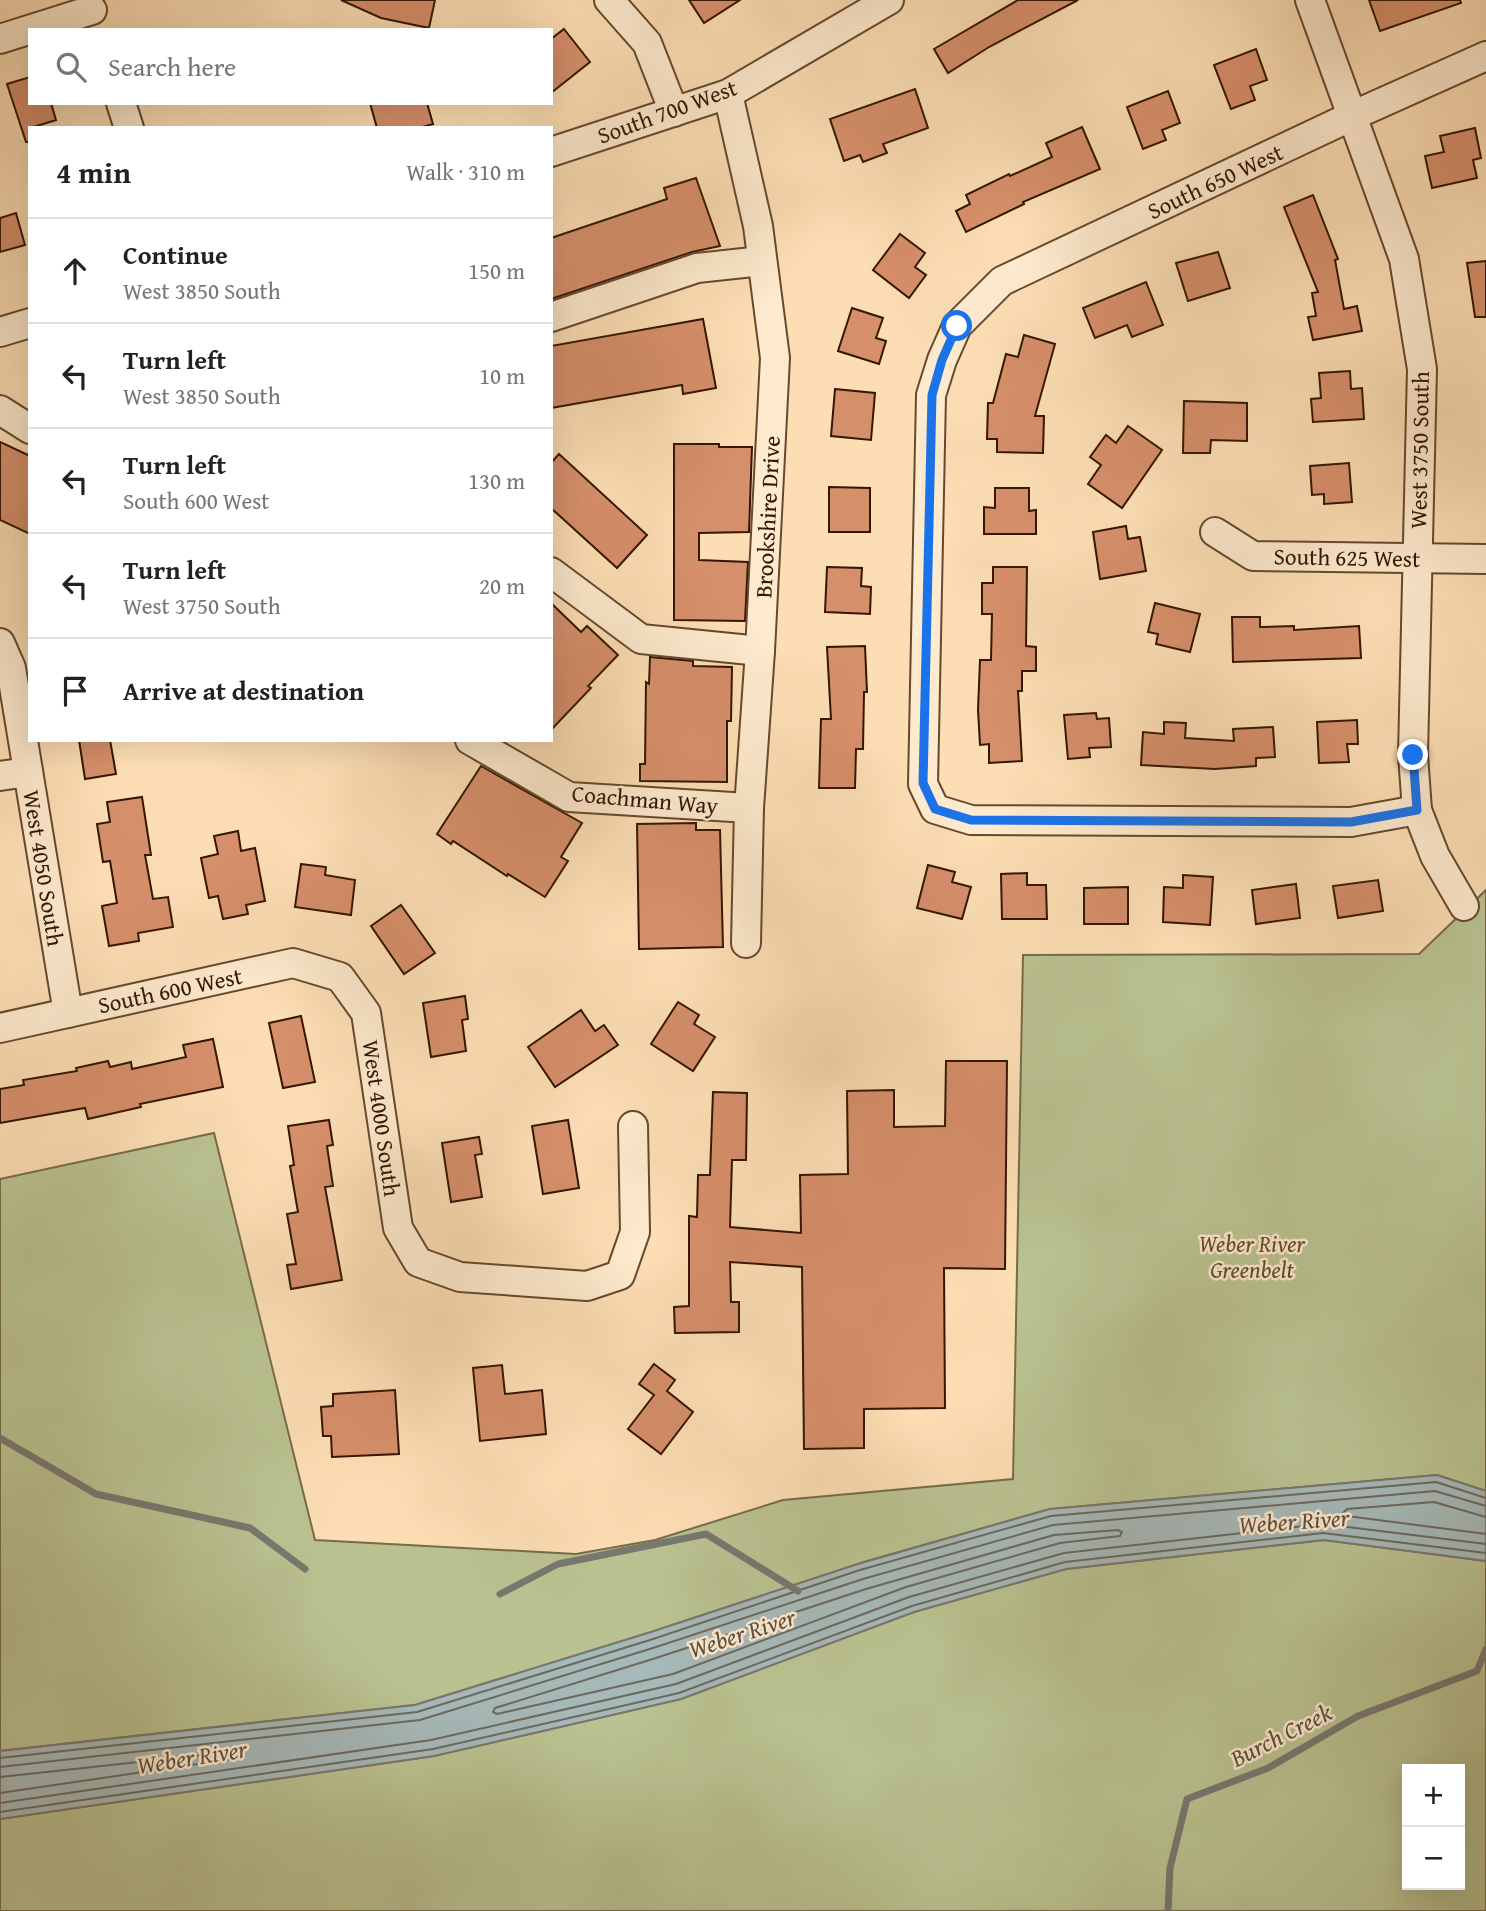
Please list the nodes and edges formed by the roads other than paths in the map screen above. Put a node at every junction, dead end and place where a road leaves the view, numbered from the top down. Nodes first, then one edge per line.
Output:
1 (609, 0) edge
2 (889, 0) edge
3 (1310, 0) edge
4 (93, 13) edge
5 (39, 28) edge
6 (28, 31) edge
7 (0, 39) edge
8 (1486, 56) edge
9 (728, 94) junction
10 (122, 105) edge
11 (674, 112) junction
12 (1352, 116) junction
13 (128, 126) edge
14 (553, 151) edge
15 (762, 261) junction
16 (553, 316) edge
17 (28, 324) edge
18 (0, 332) edge
19 (0, 410) edge
20 (28, 428) edge
21 (1215, 532) dead end
22 (1417, 558) junction
23 (1486, 559) edge
24 (554, 578) edge
25 (0, 643) edge
26 (760, 651) junction
27 (473, 742) edge
28 (28, 772) junction
29 (0, 776) edge
30 (749, 808) junction
31 (1417, 810) junction
32 (1464, 906) dead end
33 (746, 943) dead end
34 (340, 977) joint
35 (68, 1013) junction
36 (0, 1028) edge
37 (632, 1126) dead end

1 - 11 street
2 - 9 street, South 700 West
3 - 12 street, West 3750 South
4 - 5 street
6 - 7 street
8 - 12 street, South 650 West
9 - 11 street, South 700 West
9 - 15 street, Brookshire Drive
10 - 13 street
11 - 14 street, South 700 West
12 - 22 street, West 3750 South
12 - 31 street, South 650 West
15 - 16 street
15 - 26 street, Brookshire Drive
17 - 18 street
19 - 20 street
21 - 22 street, South 625 West
22 - 23 street, South 625 West
22 - 31 street, West 3750 South
24 - 26 street
25 - 28 street, West 4050 South
26 - 30 street, Brookshire Drive
27 - 30 street, Coachman Way
28 - 29 street
28 - 35 street, West 4050 South
30 - 33 street, Brookshire Drive
31 - 32 street, West 3750 South
34 - 35 street, South 600 West
34 - 37 street, West 4000 South
35 - 36 street, South 600 West

